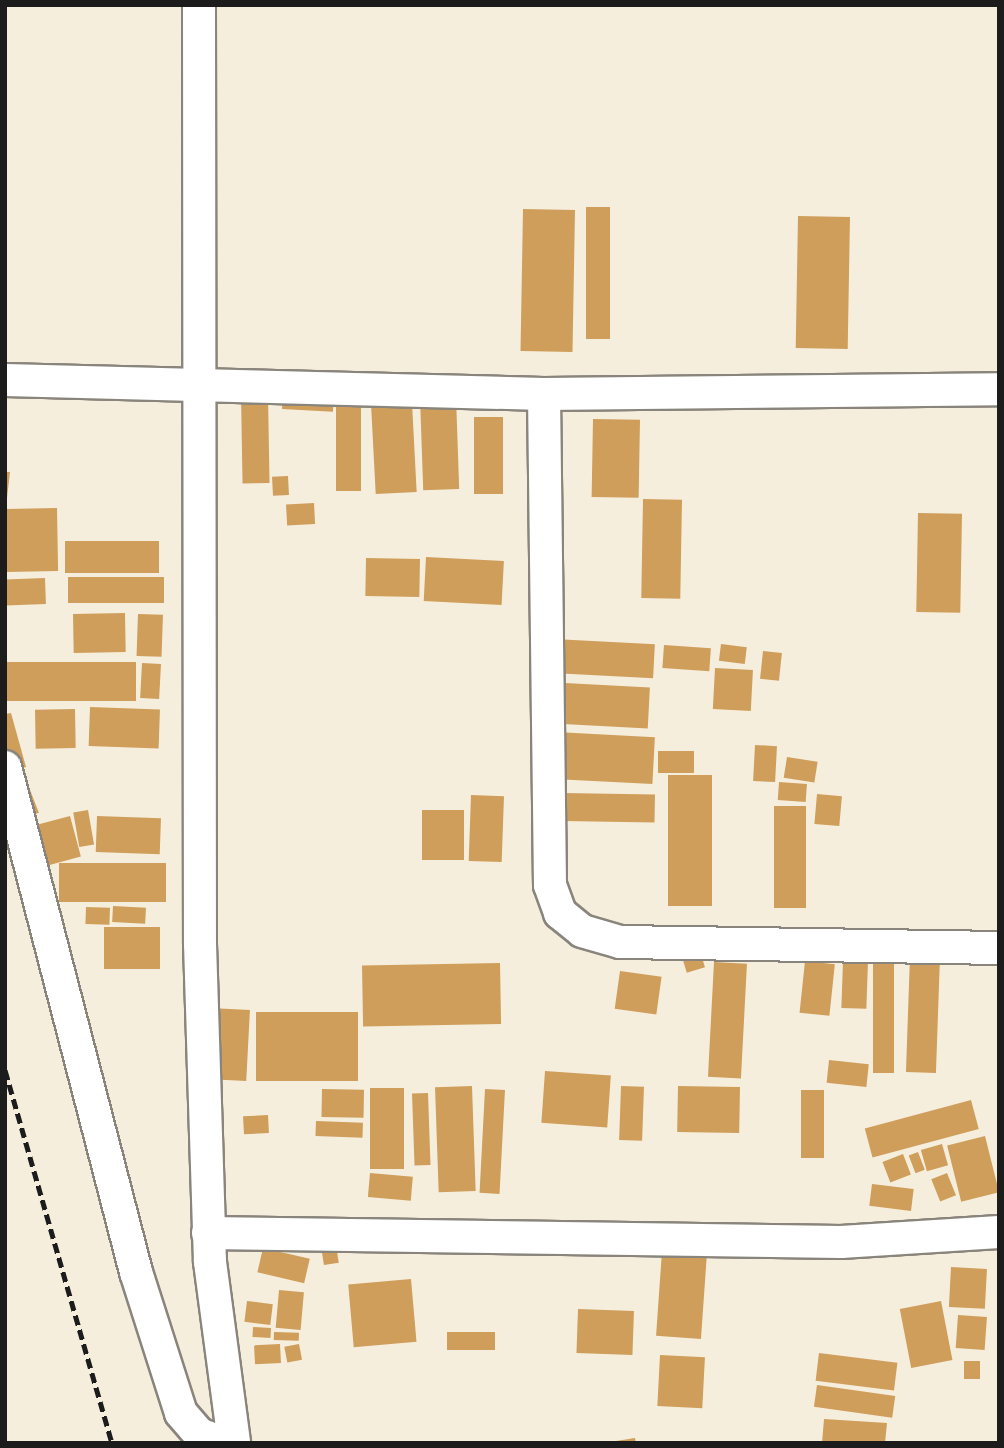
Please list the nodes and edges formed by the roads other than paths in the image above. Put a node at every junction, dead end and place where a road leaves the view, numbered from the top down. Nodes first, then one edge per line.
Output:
1 (199, 5) edge
2 (5, 380) edge
3 (198, 383) junction
4 (999, 388) edge
5 (544, 394) junction
6 (5, 767) edge
7 (999, 948) edge
8 (999, 1232) edge
9 (208, 1233) junction
10 (224, 1443) edge
11 (234, 1443) edge

1 - 3 street
2 - 3 street
3 - 5 street
3 - 9 street
4 - 5 street
5 - 7 street
6 - 10 street
8 - 9 street
9 - 11 street

